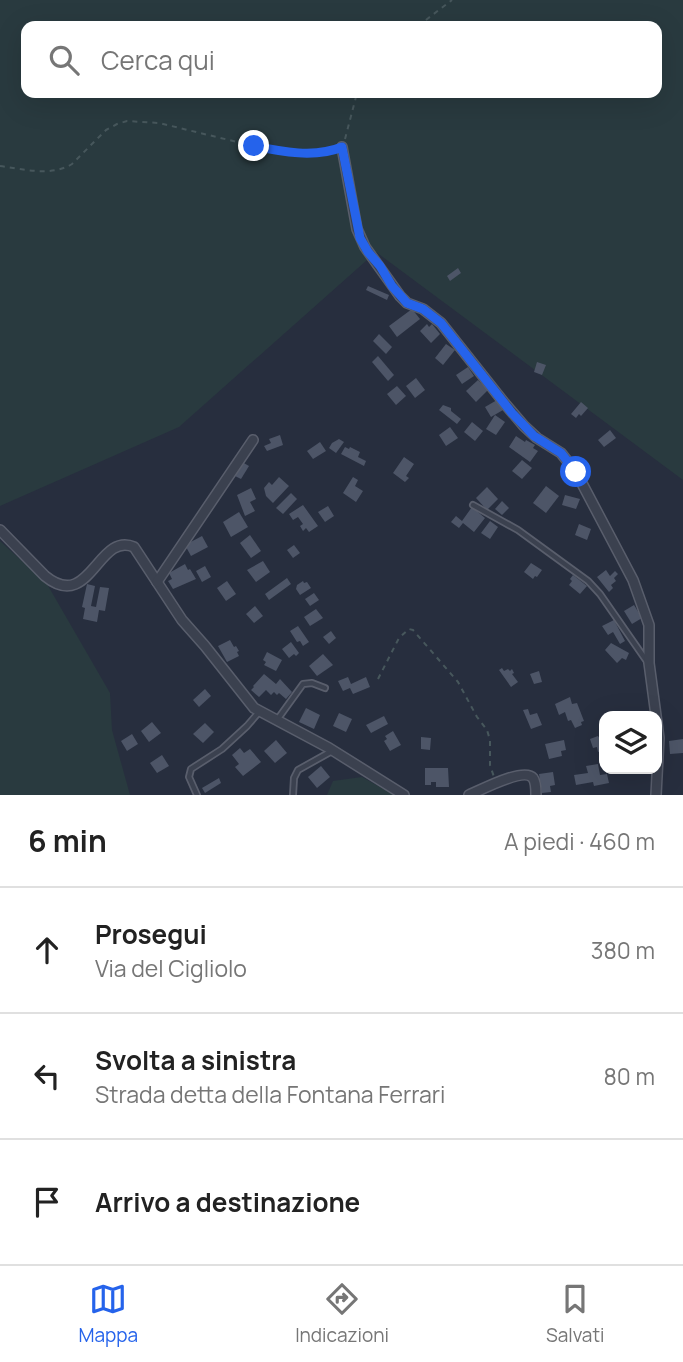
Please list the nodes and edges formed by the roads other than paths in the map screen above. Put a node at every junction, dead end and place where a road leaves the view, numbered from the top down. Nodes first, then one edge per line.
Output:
1 (342, 147) road end
2 (253, 440) dead end
3 (473, 505) dead end
4 (0, 530) edge
5 (157, 582) junction
6 (649, 663) junction
7 (325, 688) dead end
8 (259, 712) junction
9 (277, 721) junction
10 (333, 750) junction
11 (197, 795) edge
12 (293, 795) edge
13 (404, 795) edge
14 (469, 795) edge
15 (536, 795) edge
16 (656, 795) edge

1 - 6 street
2 - 5 street
3 - 6 lane
4 - 5 street
5 - 8 street
6 - 16 street
7 - 9 lane
8 - 9 street
8 - 11 lane
9 - 10 street
10 - 12 lane
10 - 13 street
14 - 15 street

